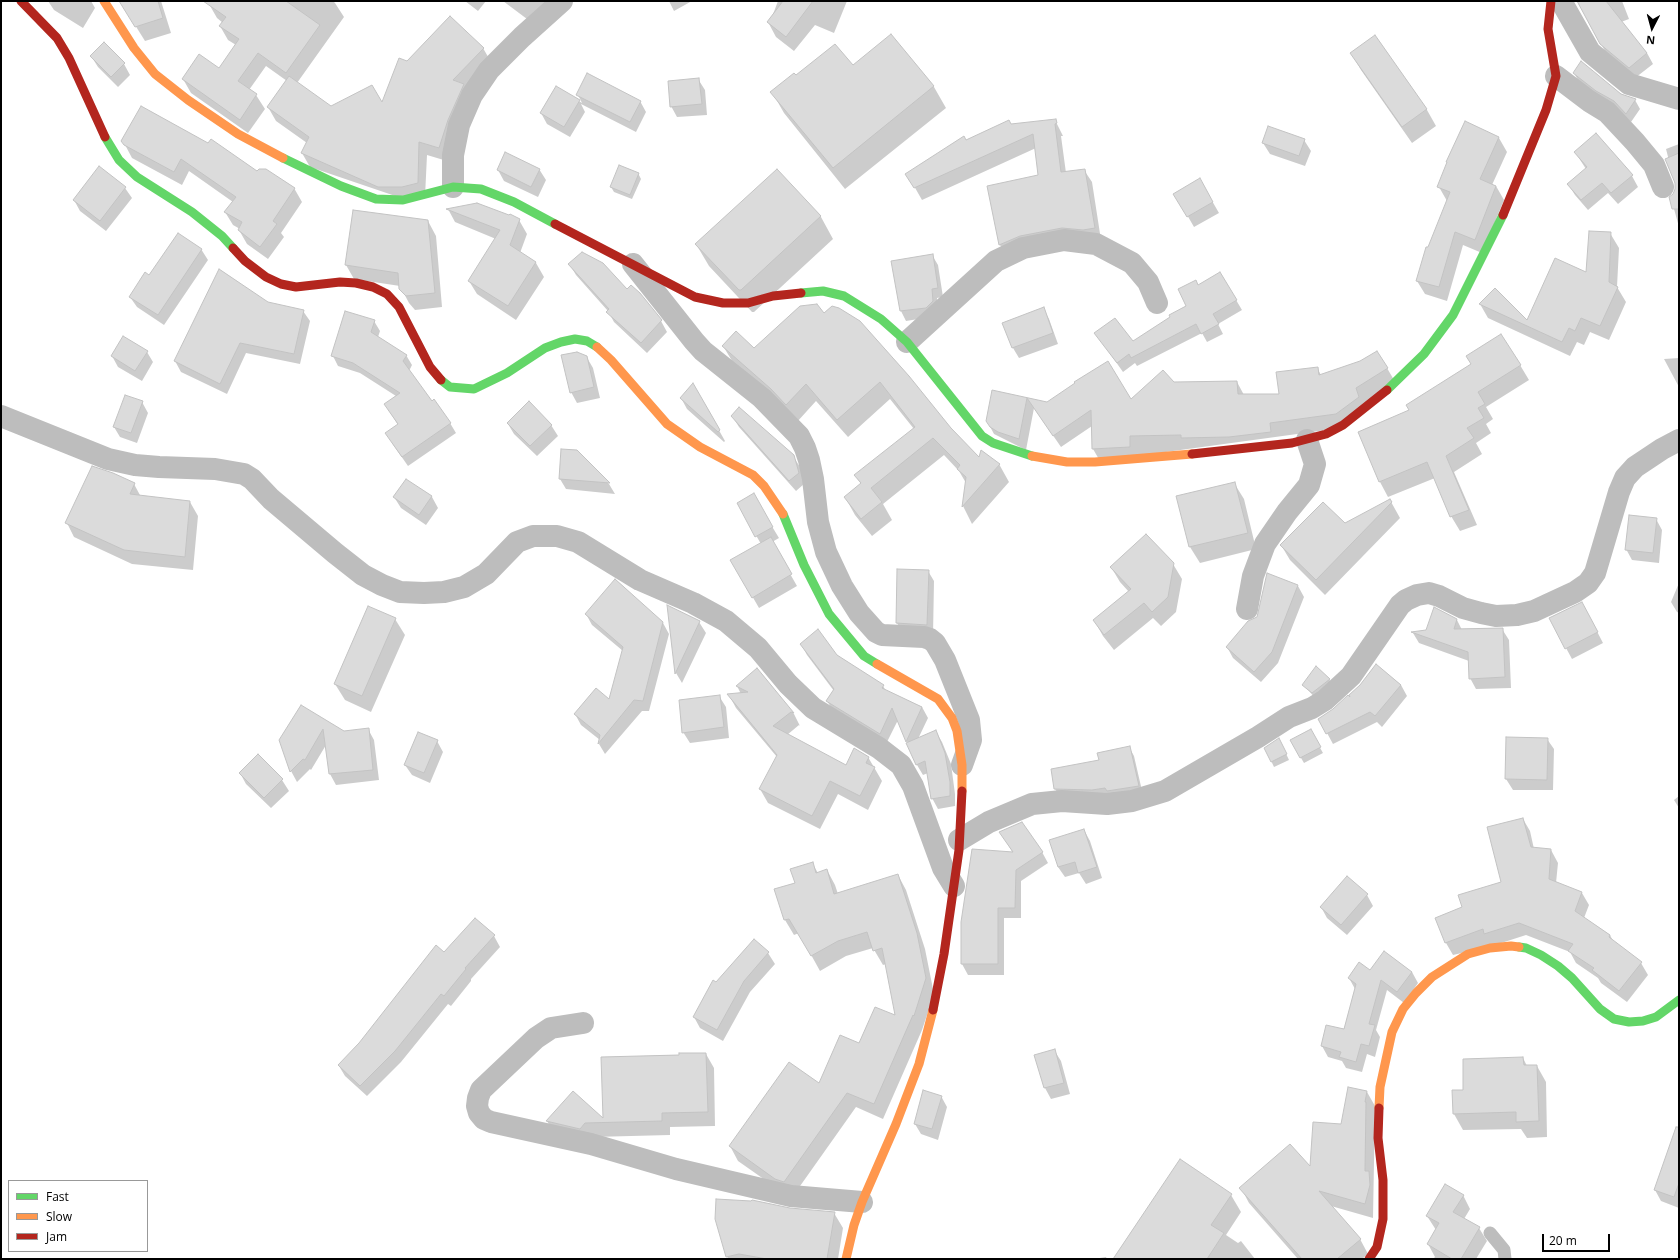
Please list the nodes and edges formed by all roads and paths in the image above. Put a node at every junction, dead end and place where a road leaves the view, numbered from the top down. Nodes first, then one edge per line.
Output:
1 (21, 1) edge
2 (104, 1) edge
3 (562, 1) edge
4 (1551, 1) edge
5 (1561, 1) edge
6 (1556, 76) junction
7 (1679, 99) edge
8 (453, 187) junction
9 (1662, 187) dead end
10 (633, 264) junction
11 (1157, 303) dead end
12 (906, 342) junction
13 (1, 416) edge
14 (1307, 440) junction
15 (1679, 440) edge
16 (1247, 609) dead end
17 (962, 765) junction
18 (959, 840) junction
19 (954, 886) junction
20 (1679, 1000) edge
21 (583, 1023) dead end
22 (862, 1202) junction
23 (1490, 1233) dead end
24 (846, 1259) edge
25 (1369, 1259) edge
26 (1505, 1259) edge

1 - 17 street
2 - 8 street
3 - 8 street
4 - 6 street
5 - 7 street
6 - 9 street
6 - 14 street
8 - 10 street
10 - 12 street
10 - 17 street
11 - 12 street
12 - 14 street
13 - 19 street
14 - 16 street
15 - 18 street
17 - 18 street
18 - 19 street
19 - 22 street
20 - 25 street
21 - 22 street
22 - 24 street
23 - 26 lane

